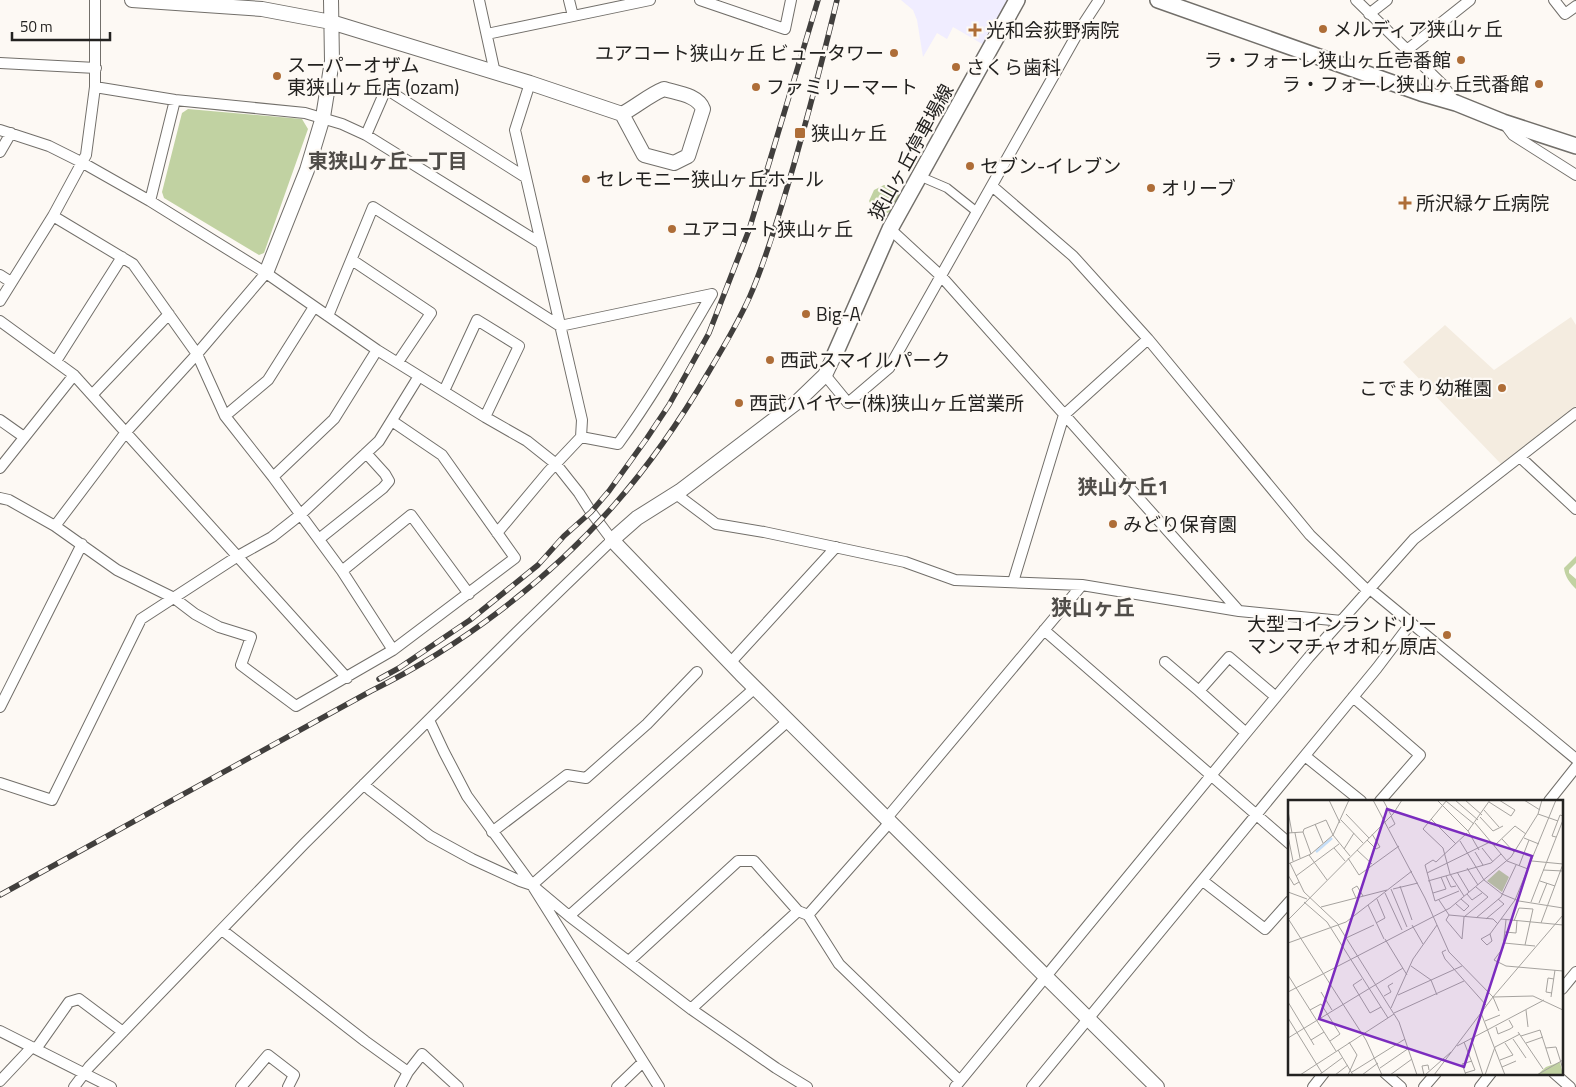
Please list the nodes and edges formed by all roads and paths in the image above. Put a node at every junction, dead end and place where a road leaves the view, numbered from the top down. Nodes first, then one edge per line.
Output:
1 (96, 0) edge
2 (132, 0) edge
3 (331, 0) edge
4 (479, 0) edge
5 (569, 0) edge
6 (650, 0) edge
7 (700, 0) edge
8 (791, 0) edge
9 (1017, 0) edge
10 (1099, 0) edge
11 (1356, 0) edge
12 (1387, 0) edge
13 (1470, 0) edge
14 (1554, 0) edge
15 (1166, 1) edge
16 (1576, 6) edge
17 (1369, 14) junction
18 (573, 16) junction
19 (331, 22) junction
20 (486, 34) junction
21 (1407, 50) junction
22 (0, 63) edge
23 (96, 68) junction
24 (495, 73) junction
25 (530, 83) junction
26 (96, 87) junction
27 (175, 100) junction
28 (1456, 103) junction
29 (622, 114) junction
30 (323, 118) junction
31 (1503, 122) junction
32 (0, 130) edge
33 (12, 133) junction
34 (366, 135) junction
35 (1576, 146) edge
36 (0, 152) edge
37 (84, 162) junction
38 (1576, 175) edge
39 (919, 176) junction
40 (525, 177) junction
41 (992, 186) junction
42 (150, 201) junction
43 (977, 212) junction
44 (53, 216) junction
45 (890, 230) junction
46 (540, 243) junction
47 (122, 257) junction
48 (352, 260) junction
49 (266, 273) junction
50 (0, 275) edge
51 (941, 276) junction
52 (11, 282) junction
53 (0, 301) edge
54 (314, 306) junction
55 (169, 314) junction
56 (328, 316) junction
57 (0, 321) edge
58 (560, 326) junction
59 (1148, 339) junction
60 (377, 350) junction
61 (197, 354) junction
62 (835, 354) joint
63 (56, 361) junction
64 (398, 362) junction
65 (74, 375) junction
66 (419, 376) junction
67 (825, 376) junction
68 (444, 391) junction
69 (92, 395) junction
70 (1064, 415) junction
71 (1575, 415) edge
72 (225, 416) junction
73 (485, 417) junction
74 (0, 420) edge
75 (392, 422) junction
76 (126, 432) junction
77 (24, 437) junction
78 (581, 437) junction
79 (366, 453) junction
80 (1520, 457) junction
81 (556, 464) junction
82 (0, 468) edge
83 (273, 476) junction
84 (676, 494) junction
85 (0, 498) edge
86 (1576, 509) edge
87 (300, 515) junction
88 (54, 526) junction
89 (497, 533) junction
90 (318, 540) junction
91 (612, 540) junction
92 (82, 544) junction
93 (836, 547) junction
94 (238, 556) junction
95 (342, 571) junction
96 (1012, 582) junction
97 (1082, 585) junction
98 (1369, 590) junction
99 (469, 594) junction
100 (174, 598) junction
101 (1238, 611) junction
102 (1342, 621) junction
103 (1411, 623) junction
104 (1044, 630) junction
105 (393, 650) junction
106 (1165, 662) dead end
107 (730, 663) junction
108 (697, 672) dead end
109 (347, 678) junction
110 (755, 688) junction
111 (1199, 691) junction
112 (1276, 697) junction
113 (1353, 697) junction
114 (0, 707) edge
115 (429, 720) junction
116 (788, 721) junction
117 (1246, 733) junction
118 (1305, 756) junction
119 (1576, 759) edge
120 (1576, 767) edge
121 (1211, 775) junction
122 (0, 783) edge
123 (364, 784) junction
124 (1360, 800) edge
125 (1381, 800) edge
126 (1550, 800) edge
127 (1257, 815) junction
128 (888, 820) junction
129 (492, 832) junction
130 (1288, 842) edge
131 (1203, 881) junction
132 (532, 885) junction
133 (1288, 903) edge
134 (798, 911) junction
135 (808, 915) junction
136 (569, 916) junction
137 (222, 930) junction
138 (629, 961) junction
139 (1576, 972) edge
140 (1046, 977) junction
141 (1564, 987) edge
142 (691, 1009) junction
143 (1089, 1020) junction
144 (0, 1031) edge
145 (124, 1032) junction
146 (34, 1048) junction
147 (643, 1062) junction
148 (408, 1072) junction
149 (85, 1074) junction
150 (1323, 1074) edge
151 (1386, 1074) edge
152 (1435, 1074) edge
153 (1490, 1074) edge
154 (1555, 1074) edge
155 (0, 1081) edge
156 (957, 1084) edge
157 (74, 1087) edge
158 (111, 1087) edge
159 (241, 1087) edge
160 (288, 1087) edge
161 (400, 1087) edge
162 (458, 1087) edge
163 (617, 1087) edge
164 (659, 1087) edge
165 (807, 1087) edge
166 (1032, 1087) edge
167 (1157, 1087) edge
168 (1313, 1087) edge
169 (1400, 1087) edge
170 (1424, 1087) edge
171 (1480, 1087) edge
172 (1570, 1087) edge

1 - 23 street
2 - 19 street
3 - 19 street
4 - 20 street
5 - 18 street
6 - 18 street
7 - 8 street
9 - 39 main road, 狭山ヶ丘停車場線
10 - 41 street
11 - 17 street
12 - 17 street
13 - 21 street
14 - 16 street
15 - 28 main road
17 - 21 street
18 - 20 street
19 - 24 street
19 - 30 street
20 - 24 street
21 - 28 street
22 - 23 street
23 - 26 street
24 - 25 street
25 - 29 street
25 - 40 street
26 - 27 street
26 - 37 street
27 - 30 street
27 - 42 street
28 - 31 main road
29 - 29 street
30 - 34 street
30 - 49 street
31 - 35 main road
31 - 38 street
32 - 33 street
33 - 36 street
33 - 37 street
34 - 40 street
34 - 46 street
37 - 42 street
37 - 44 street
39 - 43 street
39 - 45 main road, 狭山ヶ丘停車場線
40 - 46 street
41 - 43 street
41 - 59 street
42 - 49 street
43 - 51 street
44 - 47 street
44 - 52 street
45 - 51 street
45 - 62 main road, 狭山ヶ丘停車場線
46 - 58 street
47 - 55 street
47 - 63 street
48 - 56 street
48 - 58 street
48 - 64 street
49 - 54 street
49 - 61 street
50 - 52 street
51 - 67 street
51 - 70 street
52 - 53 street
54 - 56 street
54 - 72 street
55 - 61 street
55 - 69 street
56 - 60 street
57 - 63 street
58 - 78 street
58 - 78 street
59 - 70 street
59 - 98 street
60 - 64 street
60 - 83 street
61 - 72 street
61 - 76 street
62 - 67 street
63 - 65 street
64 - 66 street
65 - 69 street
65 - 77 street
66 - 68 street
66 - 75 street
67 - 84 street
68 - 73 street
68 - 73 street
69 - 76 street
70 - 96 street
70 - 101 street
71 - 80 street
72 - 83 street
73 - 81 street
74 - 77 street
75 - 79 street
75 - 89 street
76 - 88 street
76 - 94 street
77 - 82 street
78 - 81 street
79 - 87 street
79 - 90 street
80 - 86 street
80 - 98 street
81 - 89 street
81 - 91 street
83 - 87 street
84 - 91 street
84 - 93 street
85 - 88 street
87 - 90 street
87 - 94 street
88 - 92 street
89 - 99 street
90 - 95 street
91 - 107 street
91 - 115 street
92 - 100 street
92 - 114 street
93 - 96 street
93 - 107 street
94 - 100 street
94 - 109 street
95 - 99 street
95 - 105 street
96 - 97 street
97 - 101 street
97 - 104 street
98 - 102 street
98 - 103 street
99 - 105 street
100 - 109 street
100 - 122 street
101 - 102 street
102 - 112 street
103 - 113 street
103 - 119 street
104 - 121 street
104 - 128 street
105 - 109 street
106 - 111 street
107 - 110 street
108 - 129 street
110 - 116 street
110 - 132 street
111 - 112 street
111 - 117 street
112 - 117 street
113 - 118 street
113 - 125 street
115 - 123 street
115 - 129 street
116 - 128 street
116 - 136 street
117 - 121 street
118 - 124 street
118 - 127 street
120 - 126 street
121 - 127 street
121 - 140 street
123 - 132 street
123 - 137 street
127 - 130 street
127 - 131 street
128 - 135 street
128 - 140 street
129 - 132 street
131 - 133 street
131 - 143 street
132 - 136 street
132 - 147 street
134 - 135 street
134 - 138 street
134 - 142 street
135 - 156 street
136 - 138 street
137 - 145 street
137 - 148 street
138 - 142 street
139 - 141 street
140 - 143 street
140 - 156 street
142 - 165 street
143 - 166 street
143 - 167 street
144 - 146 street
145 - 146 street
145 - 149 street
146 - 149 street
146 - 155 street
147 - 163 street
147 - 164 street
148 - 161 street
148 - 162 street
149 - 157 street
149 - 158 street
150 - 168 street
151 - 169 street
152 - 170 street
153 - 171 street
154 - 172 street
159 - 160 street

